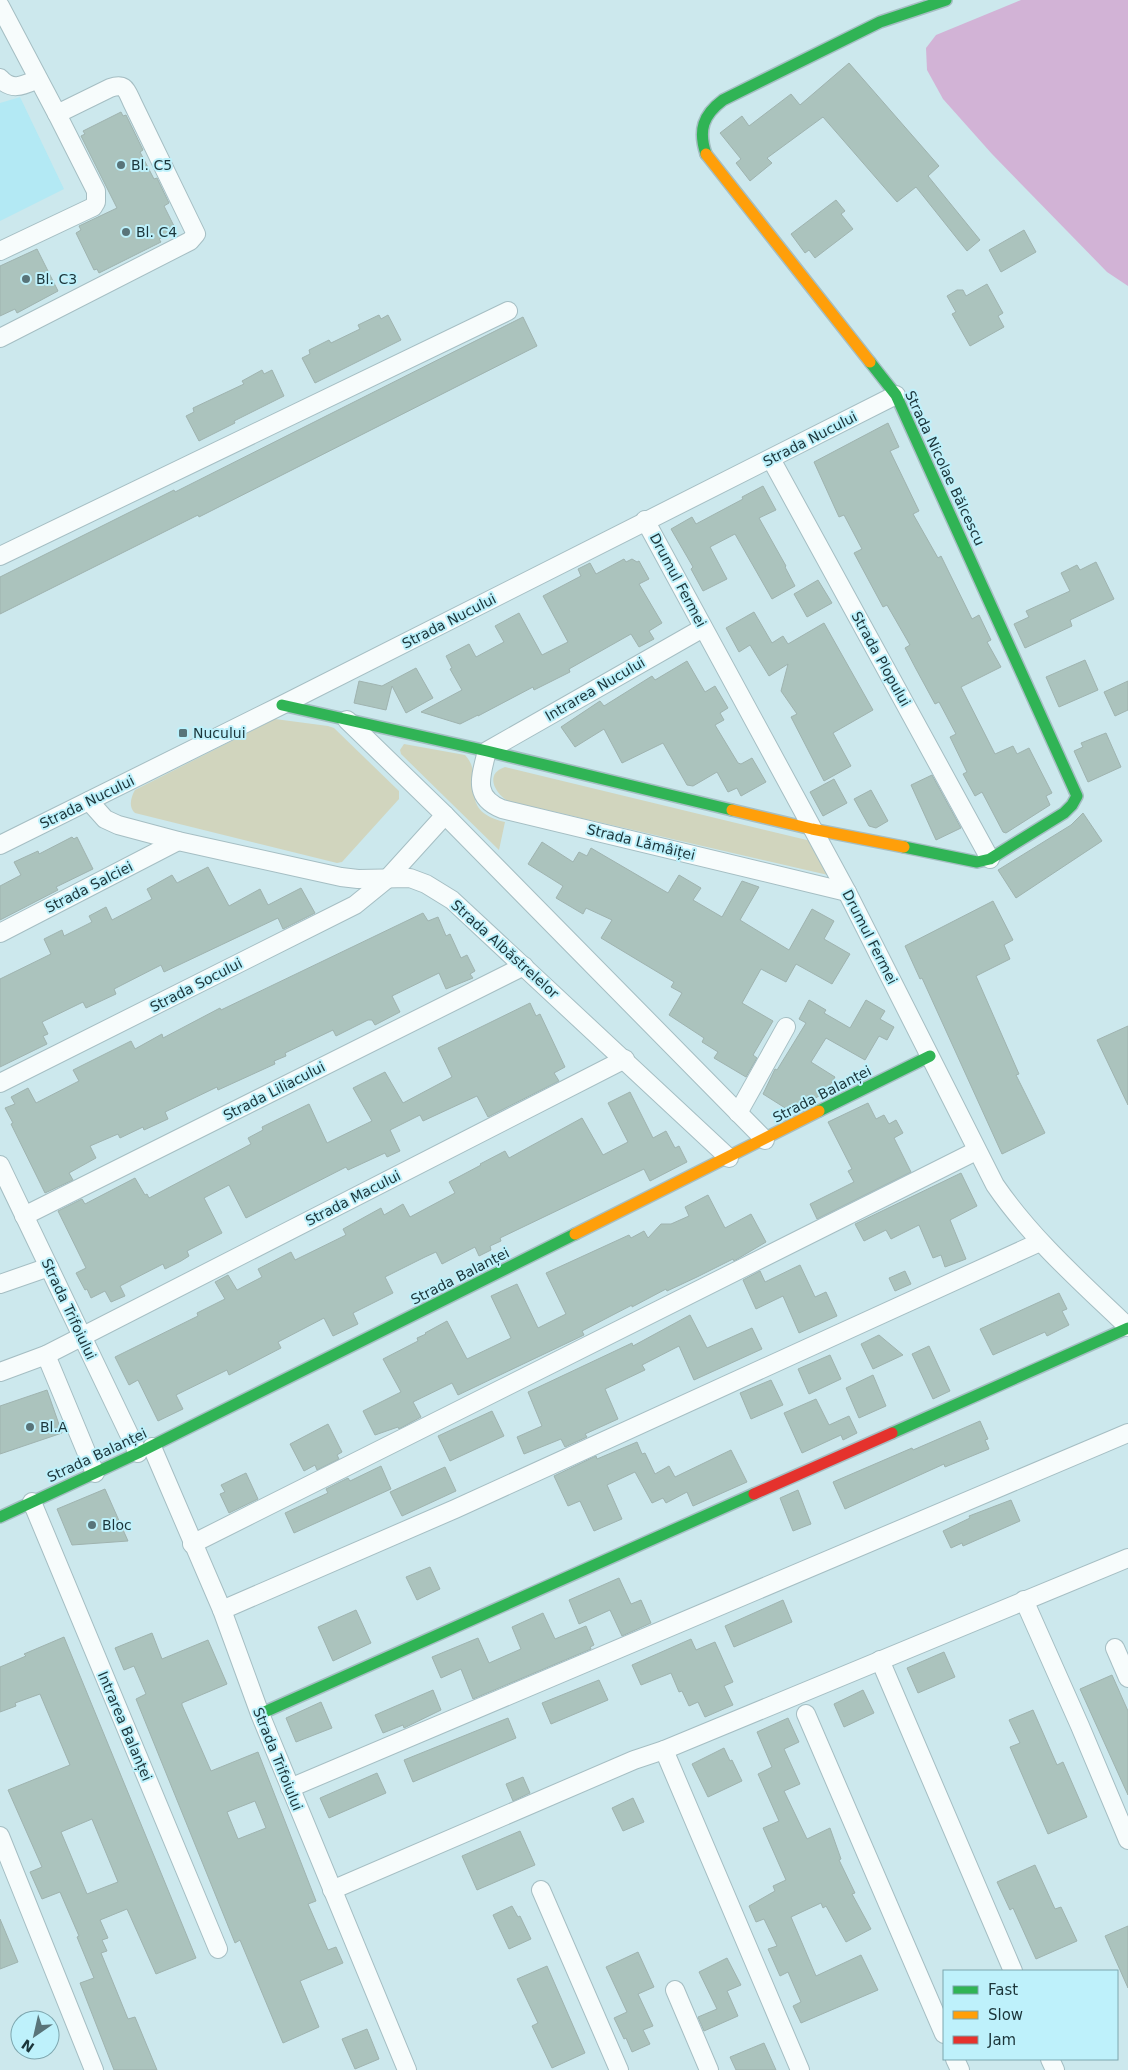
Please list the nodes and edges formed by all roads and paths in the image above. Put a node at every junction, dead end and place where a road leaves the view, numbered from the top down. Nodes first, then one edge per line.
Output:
1 (946, 0) edge
2 (0, 6) edge
3 (0, 78) edge
4 (38, 79) junction
5 (57, 114) junction
6 (0, 251) edge
7 (508, 311) dead end
8 (0, 338) edge
9 (896, 395) junction
10 (771, 459) junction
11 (645, 520) junction
12 (0, 556) edge
13 (703, 628) junction
14 (282, 705) junction
15 (347, 720) junction
16 (487, 750) junction
17 (89, 801) junction
18 (445, 815) junction
19 (812, 829) junction
20 (178, 841) junction
21 (0, 845) edge
22 (990, 859) junction
23 (387, 879) junction
24 (847, 892) junction
25 (0, 933) edge
26 (524, 966) junction
27 (786, 1027) dead end
28 (930, 1056) junction
29 (624, 1059) junction
30 (0, 1082) edge
31 (738, 1113) junction
32 (765, 1140) junction
33 (976, 1151) junction
34 (729, 1158) junction
35 (0, 1165) edge
36 (24, 1216) junction
37 (1040, 1242) junction
38 (49, 1267) junction
39 (0, 1284) edge
40 (1128, 1327) edge
41 (81, 1336) junction
42 (46, 1355) junction
43 (0, 1372) edge
44 (1128, 1433) edge
45 (145, 1450) junction
46 (95, 1474) junction
47 (32, 1502) junction
48 (0, 1517) edge
49 (192, 1544) junction
50 (1128, 1558) edge
51 (1024, 1600) junction
52 (222, 1610) junction
53 (1115, 1648) dead end
54 (880, 1660) junction
55 (1128, 1678) edge
56 (260, 1714) junction
57 (806, 1714) dead end
58 (664, 1750) junction
59 (290, 1788) junction
60 (0, 1836) edge
61 (1128, 1840) edge
62 (332, 1890) junction
63 (541, 1890) dead end
64 (218, 1949) dead end
65 (1013, 1970) edge
66 (674, 1990) dead end
67 (943, 2032) edge
68 (94, 2070) edge
69 (407, 2070) edge
70 (619, 2070) edge
71 (709, 2070) edge
72 (800, 2070) edge

1 - 9 street, Strada Nicolae Bălcescu
2 - 4 street
3 - 4 street
4 - 5 street
5 - 6 street
5 - 8 street
7 - 12 street
9 - 10 street, Strada Nucului
9 - 22 street, Strada Nicolae Bălcescu
10 - 11 street, Strada Nucului
10 - 22 street, Strada Plopului
11 - 13 street, Drumul Fermei
11 - 14 street, Strada Nucului
13 - 16 street, Intrarea Nucului
13 - 19 street, Drumul Fermei
14 - 15 street
14 - 17 street, Strada Nucului
15 - 16 street
15 - 18 street
16 - 19 street
16 - 24 street, Strada Lămâiței
17 - 20 street, Strada Albăstrelelor
17 - 21 street, Strada Nucului
18 - 23 street, Strada Socului
18 - 31 street
19 - 22 street, Strada Nicolae Bălcescu
19 - 24 street, Drumul Fermei
20 - 23 street, Strada Albăstrelelor
20 - 25 street, Strada Salciei
23 - 26 street, Strada Albăstrelelor
23 - 30 street, Strada Socului
24 - 28 street, Drumul Fermei
26 - 29 street, Strada Albăstrelelor
26 - 36 street, Strada Liliacului
27 - 31 street
28 - 32 street, Strada Balanței
28 - 33 street, Drumul Fermei
29 - 34 street, Strada Albăstrelelor
29 - 41 street, Strada Macului
31 - 32 street
32 - 34 street, Strada Balanței
33 - 37 street, Drumul Fermei
33 - 49 street
34 - 45 street, Strada Balanței
35 - 36 street, Strada Trifoiului
36 - 38 street, Strada Trifoiului
37 - 40 street, Drumul Fermei
37 - 52 street
38 - 39 street
38 - 41 street, Strada Trifoiului
40 - 56 street
41 - 42 street, Strada Macului
41 - 45 street, Strada Trifoiului
42 - 43 street, Strada Macului
42 - 46 street
44 - 59 street
45 - 46 street, Strada Balanței
45 - 49 street, Strada Trifoiului
46 - 47 street, Strada Balanței
47 - 48 street, Strada Balanței
47 - 64 street, Intrarea Balanței
49 - 52 street, Strada Trifoiului
50 - 51 street
51 - 54 street
51 - 61 street
52 - 56 street, Strada Trifoiului
53 - 55 street
54 - 58 street
54 - 65 street
56 - 59 street, Strada Trifoiului
57 - 67 street
58 - 62 street
58 - 72 street
59 - 62 street, Strada Trifoiului
60 - 68 street
62 - 69 street, Strada Trifoiului
63 - 70 street
66 - 71 street

